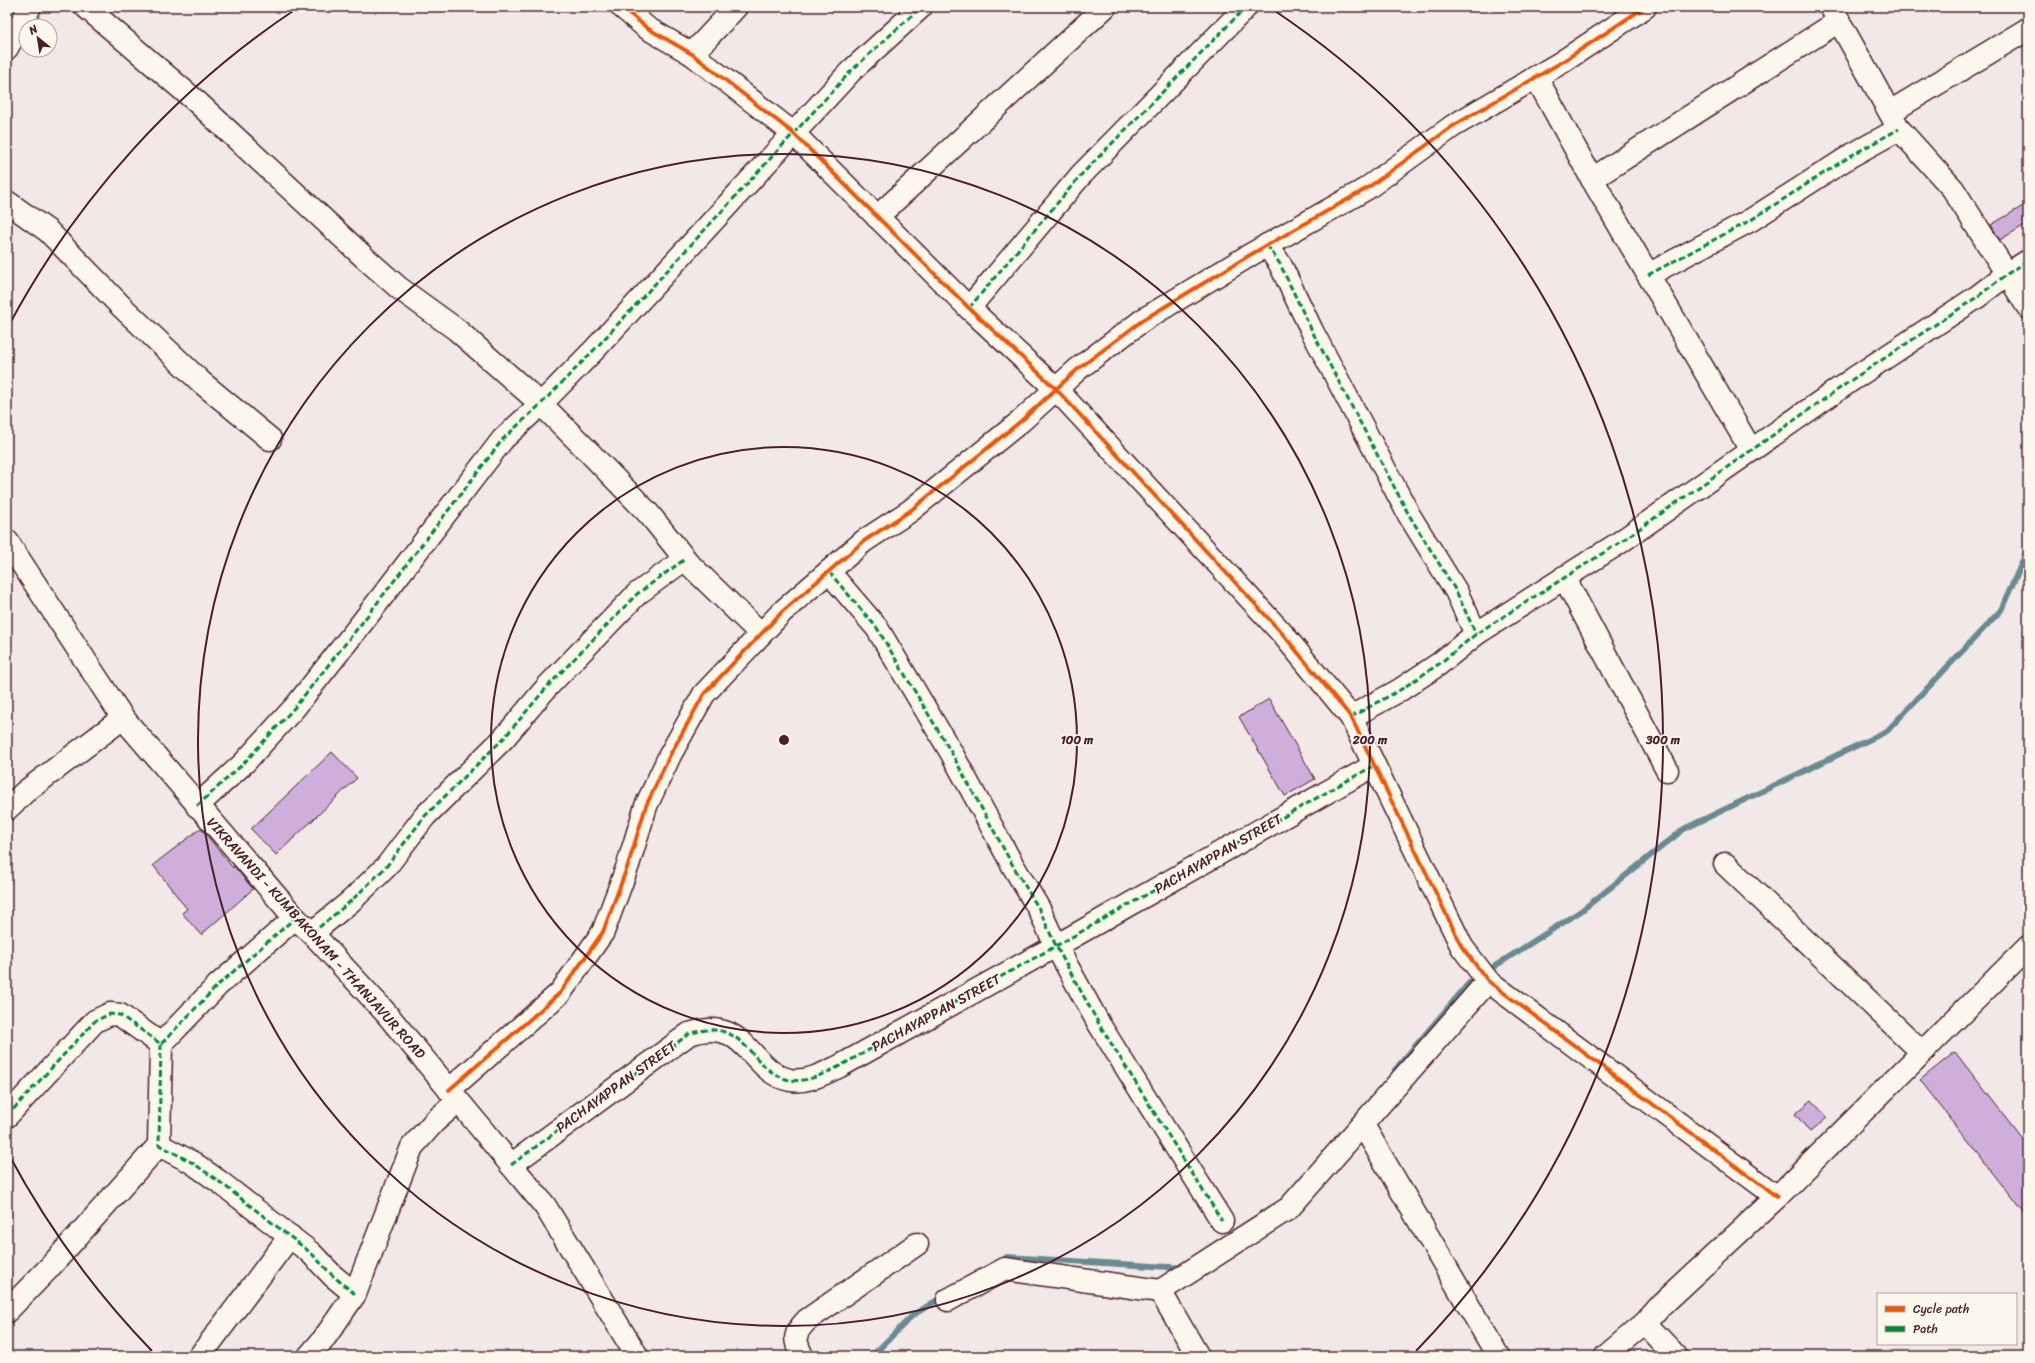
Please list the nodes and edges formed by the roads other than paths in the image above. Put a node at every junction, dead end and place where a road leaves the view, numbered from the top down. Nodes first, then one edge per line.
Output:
1 (30, 7) edge
2 (86, 7) edge
3 (622, 7) edge
4 (736, 7) edge
5 (920, 7) edge
6 (1105, 7) edge
7 (1246, 7) edge
8 (1645, 7) edge
9 (1835, 14) edge
10 (2028, 29) edge
11 (7, 48) edge
12 (692, 54) junction
13 (1536, 77) junction
14 (1894, 120) junction
15 (794, 133) junction
16 (1592, 179) junction
17 (7, 202) edge
18 (878, 217) junction
19 (1267, 245) junction
20 (2028, 261) edge
21 (2007, 274) junction
22 (1648, 275) junction
23 (2028, 307) edge
24 (969, 308) junction
25 (1057, 390) junction
26 (541, 404) junction
27 (270, 439) dead end
28 (1750, 450) junction
29 (7, 541) edge
30 (685, 559) junction
31 (829, 572) junction
32 (1564, 577) junction
33 (761, 634) junction
34 (1476, 634) junction
35 (1350, 717) junction
36 (123, 718) junction
37 (1373, 766) junction
38 (1666, 770) dead end
39 (197, 806) junction
40 (7, 809) edge
41 (1725, 864) dead end
42 (295, 918) junction
43 (312, 933) junction
44 (1056, 946) junction
45 (2028, 947) edge
46 (1488, 981) junction
47 (161, 1044) junction
48 (1922, 1052) junction
49 (454, 1095) junction
50 (7, 1116) edge
51 (1363, 1125) junction
52 (159, 1145) junction
53 (511, 1165) junction
54 (1777, 1197) junction
55 (1222, 1221) dead end
56 (290, 1236) junction
57 (918, 1244) dead end
58 (1160, 1291) junction
59 (355, 1294) junction
60 (948, 1300) dead end
61 (7, 1311) edge
62 (1645, 1323) junction
63 (200, 1356) edge
64 (309, 1356) edge
65 (637, 1356) edge
66 (802, 1356) edge
67 (1198, 1356) edge
68 (1498, 1356) edge
69 (1606, 1356) edge
70 (1676, 1356) edge

1 - 11 street
2 - 26 street
3 - 12 street
4 - 12 street
5 - 15 street
6 - 18 street
7 - 24 street
8 - 13 street
9 - 14 street
9 - 16 street
10 - 14 street
12 - 15 street
13 - 16 street
13 - 19 street
14 - 21 street
14 - 22 street
15 - 18 street
15 - 26 street
16 - 22 street
17 - 27 street
18 - 24 street
19 - 25 street
19 - 34 street
20 - 21 street
21 - 23 street
21 - 28 street
22 - 28 street
24 - 25 street
25 - 31 street
25 - 35 street
26 - 30 street
26 - 39 street
28 - 32 street
29 - 36 street, VIKRAVANDI - KUMBAKONAM - THANJAVUR ROAD
30 - 33 street
30 - 43 street
31 - 33 street
31 - 44 street
32 - 34 street
32 - 38 street
33 - 49 street
34 - 35 street
35 - 37 street
36 - 39 street, VIKRAVANDI - KUMBAKONAM - THANJAVUR ROAD
36 - 40 street
37 - 44 street, PACHAYAPPAN STREET
37 - 46 street
39 - 42 street, VIKRAVANDI - KUMBAKONAM - THANJAVUR ROAD
41 - 48 street
42 - 43 street, VIKRAVANDI - KUMBAKONAM - THANJAVUR ROAD
42 - 47 street
43 - 49 street, VIKRAVANDI - KUMBAKONAM - THANJAVUR ROAD
44 - 53 street, PACHAYAPPAN STREET
44 - 55 street
45 - 48 street
46 - 51 street
46 - 54 street
47 - 50 street
47 - 52 street
48 - 54 street
49 - 53 street, VIKRAVANDI - KUMBAKONAM - THANJAVUR ROAD
49 - 59 street
51 - 58 street
51 - 68 street
52 - 56 street
52 - 61 street
53 - 65 street, VIKRAVANDI - KUMBAKONAM - THANJAVUR ROAD
54 - 62 street
56 - 59 street
56 - 63 street
57 - 66 street
58 - 60 street
58 - 67 street
59 - 64 street
62 - 69 street
62 - 70 street

